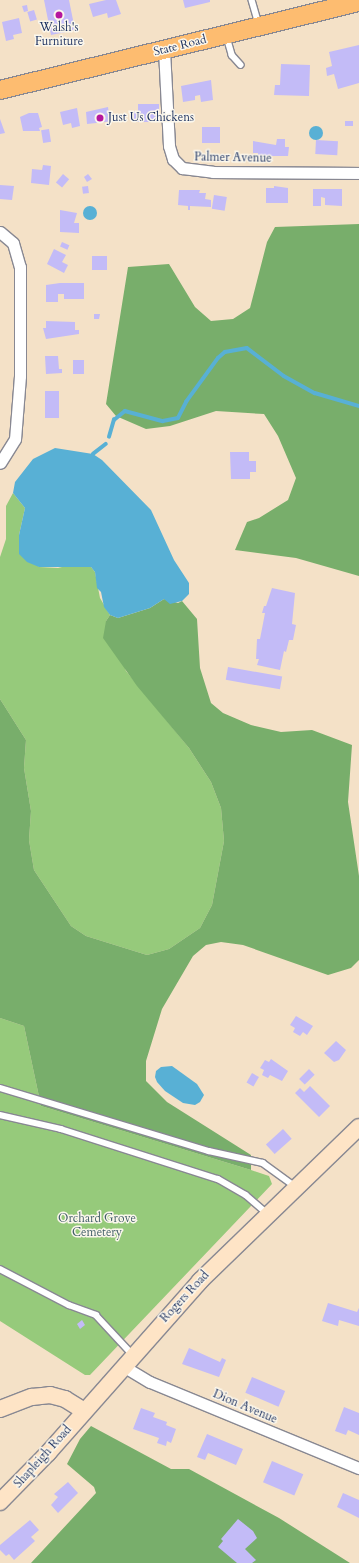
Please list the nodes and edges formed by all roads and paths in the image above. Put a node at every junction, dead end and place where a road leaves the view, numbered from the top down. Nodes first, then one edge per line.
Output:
1 (252, 0) edge
2 (359, 2) edge
3 (330, 5) edge
4 (259, 27) junction
5 (226, 35) junction
6 (164, 50) junction
7 (240, 65) dead end
8 (0, 90) edge
9 (359, 173) edge
10 (0, 232) edge
11 (0, 463) edge
12 (0, 1088) edge
13 (0, 1115) edge
14 (359, 1128) edge
15 (296, 1187) junction
16 (268, 1214) junction
17 (0, 1269) edge
18 (128, 1361) junction
19 (0, 1409) edge
20 (84, 1411) junction
21 (359, 1468) edge
22 (0, 1502) edge

1 - 4 lane
2 - 3 main road, State Road
3 - 4 main road, State Road
4 - 5 main road, State Road
5 - 6 main road, State Road
5 - 7 lane
6 - 8 main road, State Road
6 - 9 street, Palmer Avenue
10 - 11 street
12 - 15 lane
13 - 16 lane
14 - 15 main road, Rogers Road
15 - 16 main road, Rogers Road
16 - 18 main road, Rogers Road
17 - 18 lane
18 - 20 main road, Rogers Road
18 - 21 street, Dion Avenue
19 - 20 main road
20 - 22 main road, Shapleigh Road

